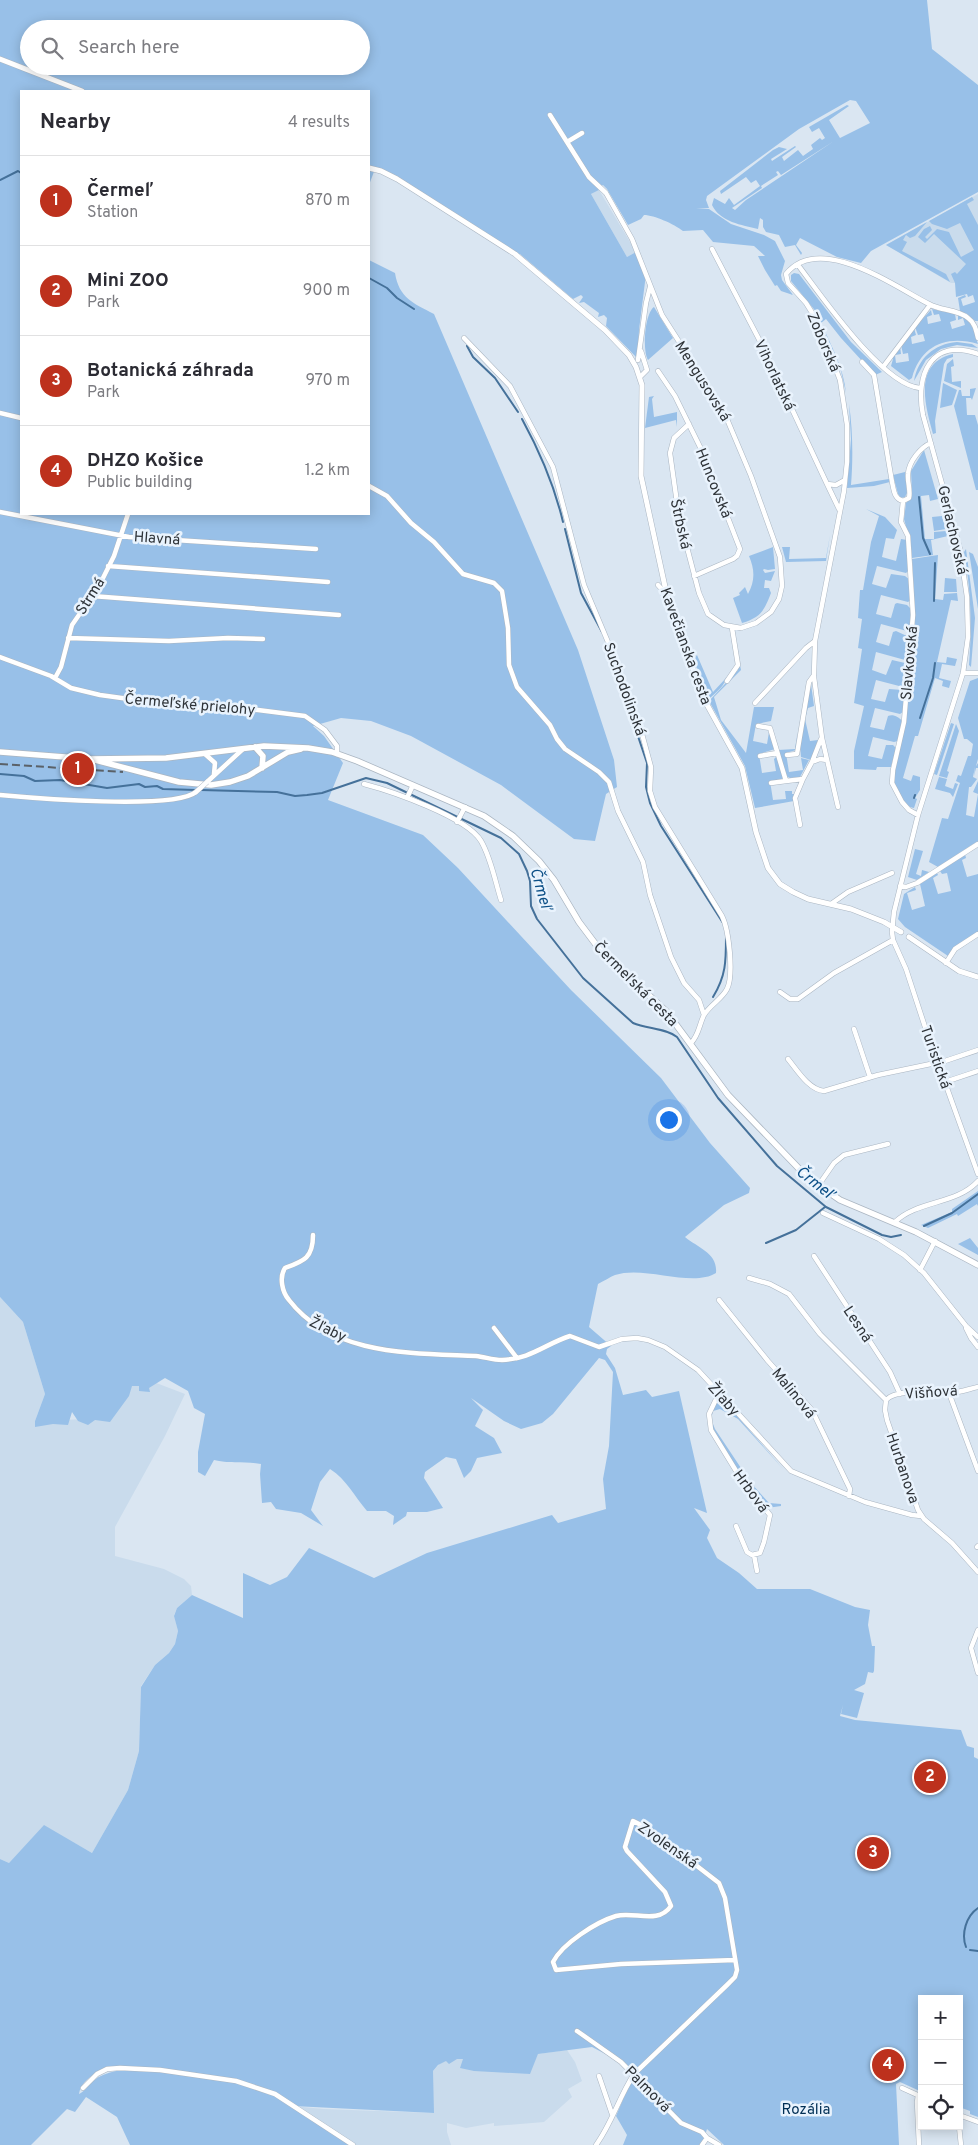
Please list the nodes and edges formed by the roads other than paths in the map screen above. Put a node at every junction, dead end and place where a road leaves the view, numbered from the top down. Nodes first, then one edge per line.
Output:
1 (0, 59) edge
2 (20, 67) edge
3 (41, 75) edge
4 (79, 90) edge
5 (550, 115) dead end
6 (582, 133) dead end
7 (567, 142) junction
8 (370, 168) edge
9 (712, 249) dead end
10 (798, 265) junction
11 (651, 286) junction
12 (658, 304) junction
13 (930, 305) junction
14 (645, 309) junction
15 (464, 338) dead end
16 (978, 338) edge
17 (978, 354) edge
18 (638, 361) junction
19 (862, 362) dead end
20 (647, 367) junction
21 (884, 367) junction
22 (658, 371) junction
23 (646, 373) junction
24 (641, 380) junction
25 (920, 388) junction
26 (0, 413) edge
27 (20, 418) edge
28 (689, 424) junction
29 (931, 443) junction
30 (845, 480) junction
31 (827, 484) junction
32 (370, 487) edge
33 (903, 501) junction
34 (839, 509) junction
35 (0, 512) edge
36 (128, 515) edge
37 (122, 535) junction
38 (316, 549) dead end
39 (108, 566) junction
40 (694, 576) junction
41 (328, 582) dead end
42 (658, 586) dead end
43 (666, 594) junction
44 (92, 596) junction
45 (339, 616) dead end
46 (732, 628) junction
47 (68, 638) junction
48 (263, 639) dead end
49 (815, 642) junction
50 (0, 657) edge
51 (978, 673) edge
52 (963, 674) junction
53 (814, 675) junction
54 (55, 678) junction
55 (727, 681) dead end
56 (755, 703) dead end
57 (758, 726) dead end
58 (822, 738) junction
59 (255, 747) junction
60 (308, 748) junction
61 (243, 749) junction
62 (0, 752) edge
63 (778, 752) junction
64 (206, 754) junction
65 (337, 754) junction
66 (788, 755) dead end
67 (760, 756) dead end
68 (91, 759) junction
69 (130, 760) junction
70 (827, 760) junction
71 (812, 762) junction
72 (123, 766) junction
73 (262, 768) junction
74 (214, 775) junction
75 (803, 779) junction
76 (786, 781) junction
77 (771, 783) dead end
78 (364, 784) dead end
79 (412, 785) junction
80 (408, 795) junction
81 (0, 796) edge
82 (465, 807) junction
83 (838, 807) dead end
84 (918, 815) junction
85 (459, 818) junction
86 (800, 825) dead end
87 (978, 844) edge
88 (892, 873) dead end
89 (900, 886) junction
90 (501, 900) dead end
91 (831, 904) junction
92 (892, 926) junction
93 (901, 932) dead end
94 (978, 934) edge
95 (909, 937) dead end
96 (893, 940) junction
97 (946, 963) junction
98 (978, 977) edge
99 (780, 992) dead end
100 (704, 1015) junction
101 (854, 1029) dead end
102 (691, 1043) junction
103 (978, 1050) edge
104 (788, 1059) dead end
105 (937, 1062) junction
106 (978, 1071) edge
107 (870, 1077) junction
108 (945, 1082) junction
109 (888, 1144) dead end
110 (978, 1174) edge
111 (978, 1181) edge
112 (818, 1186) junction
113 (823, 1212) dead end
114 (895, 1222) junction
115 (312, 1235) dead end
116 (935, 1241) junction
117 (814, 1256) dead end
118 (978, 1266) edge
119 (920, 1270) junction
120 (749, 1278) dead end
121 (718, 1300) dead end
122 (966, 1326) junction
123 (494, 1328) dead end
124 (978, 1338) edge
125 (978, 1346) edge
126 (517, 1358) junction
127 (978, 1387) edge
128 (719, 1393) junction
129 (949, 1393) junction
130 (900, 1394) junction
131 (886, 1400) junction
132 (978, 1471) edge
133 (849, 1496) junction
134 (921, 1516) junction
135 (736, 1526) dead end
136 (754, 1555) junction
137 (757, 1571) dead end
138 (978, 1572) edge
139 (978, 1630) edge
140 (978, 1673) edge
141 (735, 1960) junction
142 (577, 2031) dead end
143 (634, 2074) junction
144 (599, 2076) dead end
145 (82, 2088) dead end
146 (902, 2088) dead end
147 (918, 2095) edge
148 (918, 2099) edge
149 (612, 2114) junction
150 (963, 2117) edge
151 (978, 2122) edge
152 (959, 2130) edge
153 (707, 2138) junction
154 (353, 2145) edge
155 (596, 2145) edge
156 (702, 2145) edge
157 (719, 2145) edge
158 (919, 2145) edge
159 (961, 2145) edge

1 - 2 street
3 - 4 street
5 - 7 street, Mengusovská
6 - 7 street
7 - 11 street, Mengusovská
8 - 18 street
9 - 31 street, Vihorlatská
10 - 13 street
10 - 21 street, Zoborská
10 - 30 street, Zoborská
11 - 12 street, Mengusovská
11 - 14 street
12 - 14 street
12 - 46 street, Mengusovská
13 - 16 street
13 - 21 street
14 - 18 street
15 - 100 street, Suchodolinská
17 - 25 street, Gerlachovská
18 - 20 street
18 - 24 street
19 - 33 street, Slavkovská
20 - 22 street
20 - 23 street
21 - 25 street, Zoborská
22 - 23 street
22 - 28 street, Huncovská
23 - 24 street
24 - 43 street, Kavečianska cesta
25 - 29 street, Gerlachovská
26 - 27 street
28 - 40 street, Štrbská
28 - 40 street, Huncovská
29 - 33 street, Slavkovská
29 - 52 street, Gerlachovská
30 - 31 street
30 - 34 street, Zoborská
31 - 34 street, Vihorlatská
32 - 100 street
33 - 84 street, Slavkovská
34 - 49 street
35 - 37 street, Hlavná
36 - 37 street, Strmá
37 - 38 street, Hlavná
37 - 39 street, Strmá
39 - 41 street
39 - 44 street, Strmá
40 - 46 street, Štrbská
42 - 43 street
43 - 91 street, Kavečianska cesta
44 - 45 street
44 - 47 street, Strmá
46 - 55 street
47 - 48 street
47 - 54 street, Strmá
49 - 53 street
49 - 56 street
50 - 54 street, Čermeľské prielohy
51 - 52 street
52 - 84 street, Gerlachovská
53 - 58 street
53 - 66 street
54 - 65 street, Čermeľské prielohy
57 - 63 street
58 - 70 street
58 - 71 street
59 - 60 main road, Čermeľská cesta
59 - 61 main road, Čermeľská cesta
59 - 73 main road
60 - 65 main road, Čermeľská cesta
60 - 73 main road
61 - 64 main road, Čermeľská cesta
61 - 74 street
62 - 68 main road
63 - 67 street
63 - 76 street
64 - 69 main road, Čermeľská cesta
64 - 74 street
65 - 79 main road, Čermeľská cesta
68 - 69 main road, Čermeľská cesta
68 - 72 main road
69 - 72 main road
70 - 71 street
70 - 83 street
71 - 75 street
72 - 73 main road
74 - 81 street, bridge
75 - 76 street
75 - 86 street
76 - 77 street
78 - 80 street
79 - 80 street
79 - 82 main road, Čermeľská cesta
80 - 85 street
82 - 85 street
82 - 102 main road, Čermeľská cesta
84 - 89 street, Gerlachovská
85 - 90 street
87 - 89 street
88 - 91 street
89 - 92 street, Gerlachovská
91 - 92 street, Kavečianska cesta
92 - 93 street, Kavečianska cesta
92 - 96 street, Turistická
94 - 97 street
95 - 97 street
96 - 99 street
96 - 105 street, Turistická
97 - 98 street
100 - 102 street, Suchodolinská
101 - 107 street
102 - 112 main road, Čermeľská cesta
103 - 105 street
104 - 107 street
105 - 107 street
105 - 108 street, Turistická
106 - 108 street
108 - 110 street, Turistická
109 - 112 street
111 - 114 street
112 - 114 main road, Čermeľská cesta
113 - 119 street
114 - 116 main road, Čermeľská cesta
115 - 126 street, Žľaby
116 - 118 main road, Čermeľská cesta
116 - 119 street
117 - 130 street, Lesná
119 - 122 street
120 - 131 street
121 - 133 street, Malinová
122 - 124 street
122 - 125 street
123 - 126 street
126 - 128 street, Žľaby
127 - 129 street, Višňová
128 - 133 street, Žľaby
128 - 136 street, Hrbová
129 - 130 street, Višňová
129 - 132 street
130 - 131 street, Višňová
131 - 134 street, Hurbanova
133 - 134 street, Žľaby
134 - 138 street, Hurbanova
135 - 136 street
136 - 137 street
139 - 140 street
141 - 141 street, Zvolenská
141 - 143 street, Zvolenská
142 - 143 street, Palmová
143 - 149 street, Zvolenská
143 - 153 street, Palmová
144 - 149 street
145 - 154 street
146 - 147 street
148 - 158 street
149 - 155 street, Zvolenská
150 - 151 street
152 - 159 street
153 - 156 street
153 - 157 street, Palmová

